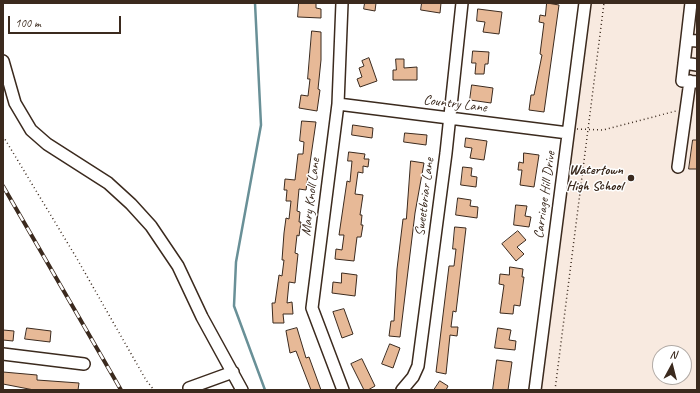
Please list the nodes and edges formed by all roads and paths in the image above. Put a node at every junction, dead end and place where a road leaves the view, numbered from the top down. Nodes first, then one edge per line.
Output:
1 (342, 3) edge
2 (462, 3) edge
3 (585, 3) edge
4 (604, 3) edge
5 (691, 3) edge
6 (693, 18) edge
7 (692, 41) edge
8 (3, 61) edge
9 (684, 63) junction
10 (697, 65) edge
11 (693, 82) edge
12 (338, 104) junction
13 (686, 107) junction
14 (450, 118) junction
15 (569, 130) junction
16 (589, 131) junction
17 (3, 136) edge
18 (678, 167) dead end
19 (3, 354) edge
20 (84, 364) dead end
21 (232, 372) junction
22 (154, 390) edge
23 (190, 390) edge
24 (242, 390) edge
25 (343, 390) edge
26 (402, 390) edge
27 (535, 390) edge
28 (554, 390) edge

1 - 12 street, Mary Knoll Lane
2 - 14 street, Sweetbriar Lane
3 - 15 street, Carriage Hill Drive
4 - 16 path
5 - 6 street
6 - 7 street
7 - 9 street
8 - 21 street
9 - 10 street
9 - 11 street
11 - 13 street
12 - 14 street, Country Lane
12 - 25 street, Mary Knoll Lane
13 - 16 path
13 - 18 street
14 - 15 street, Country Lane
14 - 26 street, Sweetbriar Lane
15 - 16 path
15 - 27 street, Carriage Hill Drive
16 - 28 path
17 - 22 path
19 - 20 street
21 - 23 street
21 - 24 street

